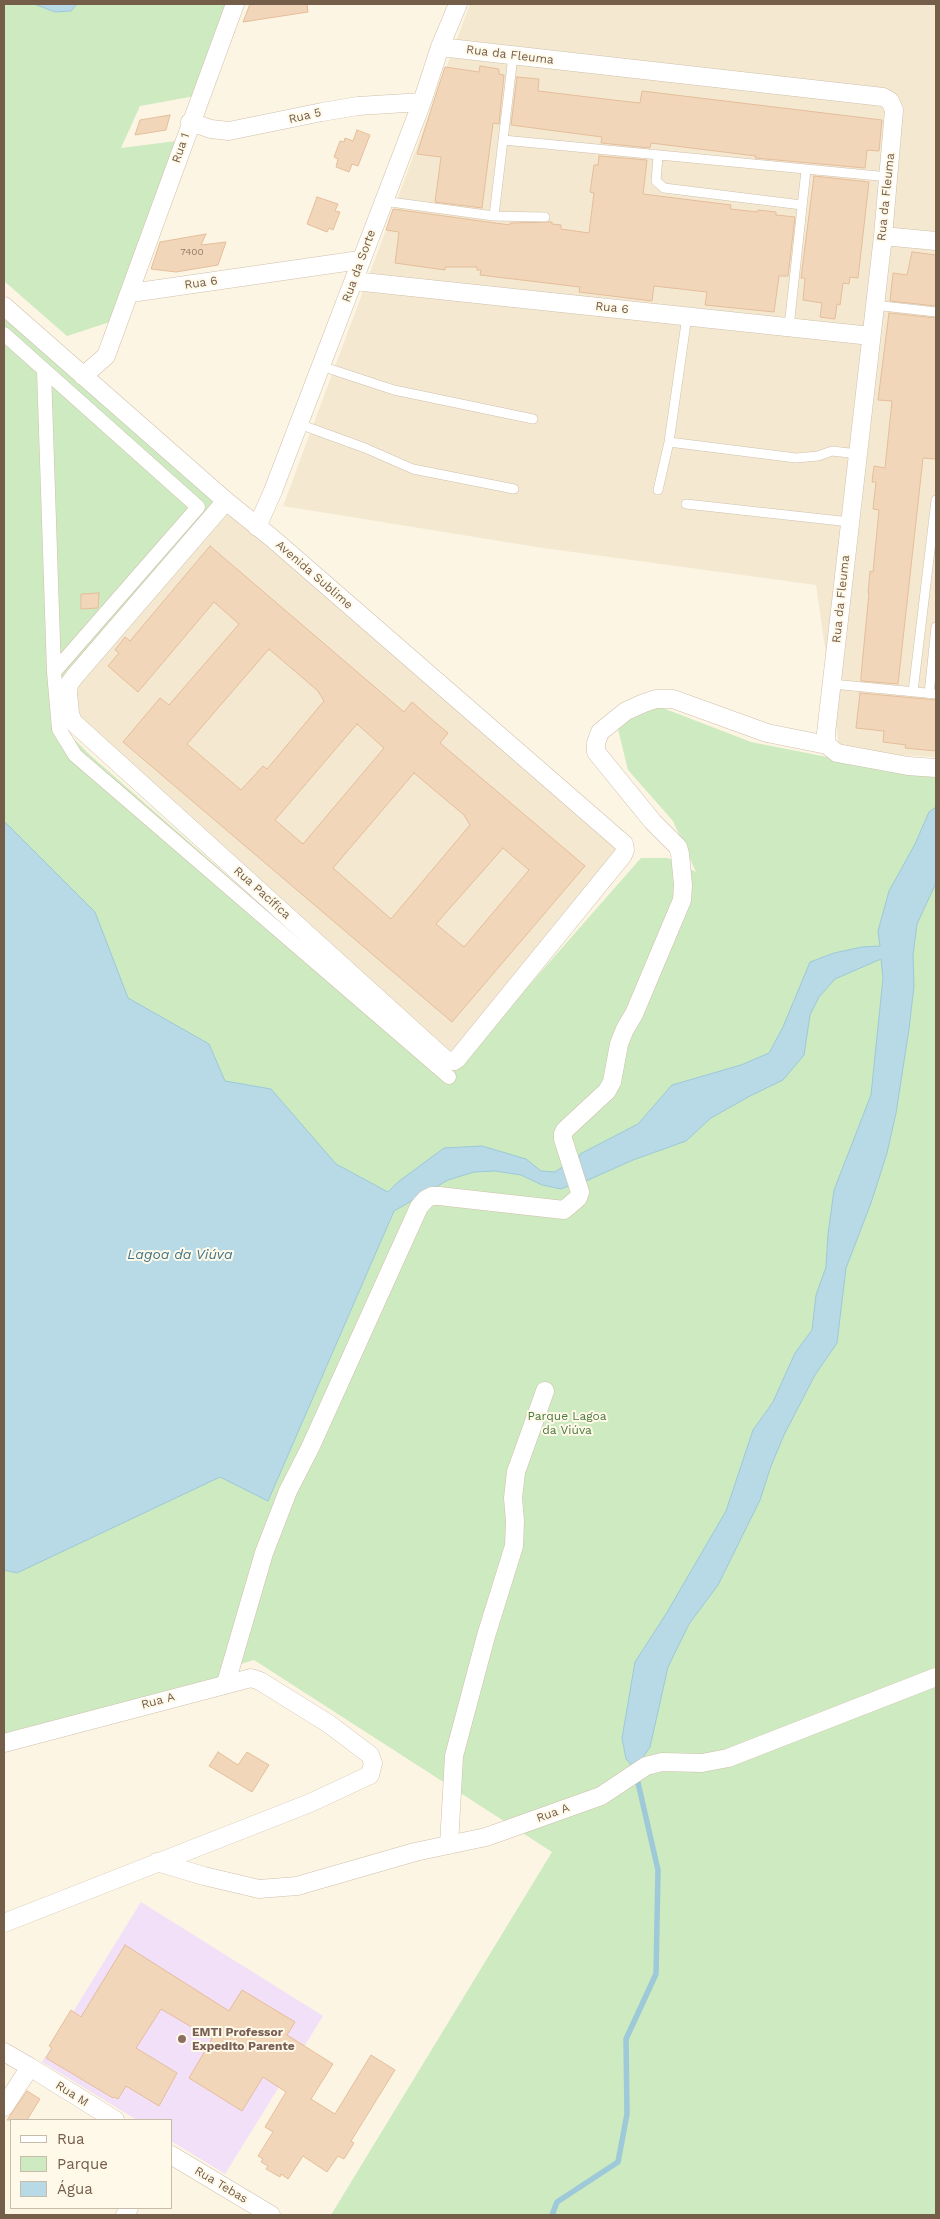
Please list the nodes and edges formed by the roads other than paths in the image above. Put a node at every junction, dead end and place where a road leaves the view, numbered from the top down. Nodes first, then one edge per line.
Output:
1 (235, 4) edge
2 (458, 4) edge
3 (440, 47) junction
4 (513, 56) junction
5 (422, 102) junction
6 (190, 122) junction
7 (503, 140) junction
8 (658, 157) junction
9 (806, 170) junction
10 (888, 177) junction
11 (383, 201) junction
12 (802, 204) junction
13 (494, 216) junction
14 (545, 217) dead end
15 (883, 236) junction
16 (936, 241) edge
17 (360, 260) junction
18 (354, 281) junction
19 (130, 293) junction
20 (874, 305) junction
21 (4, 306) edge
22 (936, 312) edge
23 (687, 316) junction
24 (789, 327) junction
25 (4, 334) edge
26 (871, 336) junction
27 (321, 366) junction
28 (44, 370) junction
29 (83, 376) junction
30 (533, 418) dead end
31 (299, 424) junction
32 (669, 442) junction
33 (858, 454) junction
34 (514, 489) dead end
35 (658, 490) dead end
36 (936, 500) edge
37 (226, 501) junction
38 (686, 504) dead end
39 (850, 522) junction
40 (258, 527) junction
41 (936, 627) edge
42 (54, 672) junction
43 (832, 684) junction
44 (913, 692) junction
45 (932, 694) edge
46 (827, 744) junction
47 (936, 768) edge
48 (624, 844) joint
49 (449, 1077) dead end
50 (544, 1391) dead end
51 (936, 1677) edge
52 (226, 1683) junction
53 (4, 1743) edge
54 (449, 1845) junction
55 (156, 1862) junction
56 (4, 1922) edge
57 (4, 2052) edge
58 (30, 2067) junction
59 (4, 2107) edge
60 (113, 2119) edge
61 (172, 2156) edge
62 (271, 2215) edge

1 - 6 street, Rua 1
2 - 3 street, Rua da Sorte
3 - 4 street, Rua da Fleuma
3 - 5 street, Rua da Sorte
4 - 7 lane
4 - 10 street, Rua da Fleuma
5 - 6 street, Rua 5
5 - 11 street, Rua da Sorte
6 - 19 street, Rua 1
7 - 8 lane
7 - 13 lane
8 - 9 lane
8 - 12 lane
9 - 10 lane
9 - 12 lane
10 - 15 street, Rua da Fleuma
11 - 13 lane
11 - 17 street, Rua da Sorte
12 - 24 lane
13 - 14 lane
15 - 16 street
15 - 20 street, Rua da Fleuma
17 - 18 street, Rua da Sorte
17 - 19 street, Rua 6
18 - 23 street, Rua 6
18 - 27 street, Rua da Sorte
19 - 29 street, Rua 1
20 - 22 lane
20 - 26 street, Rua da Fleuma
21 - 29 street, Avenida Sublime
23 - 24 street, Rua 6
23 - 32 lane
24 - 26 street, Rua 6
25 - 28 street
26 - 33 street, Rua da Fleuma
27 - 30 lane
27 - 31 street, Rua da Sorte
28 - 42 street
28 - 42 street
29 - 37 street, Avenida Sublime
31 - 34 lane
31 - 40 street, Rua da Sorte
32 - 33 lane
32 - 35 lane
33 - 39 street, Rua da Fleuma
36 - 44 lane
37 - 40 street, Avenida Sublime
37 - 48 street, Rua Pacífica
38 - 39 lane
39 - 43 street, Rua da Fleuma
40 - 48 street, Avenida Sublime
41 - 45 lane
42 - 49 street
43 - 44 lane
43 - 46 street, Rua da Fleuma
44 - 45 lane
46 - 47 street
46 - 52 street
50 - 54 street
51 - 54 street, Rua A
52 - 53 street, Rua A
52 - 55 street, Rua A
54 - 55 street, Rua A
55 - 56 street, Rua A
57 - 58 street, Rua M
58 - 59 street
58 - 60 street, Rua M
61 - 62 street, Rua Tebas

